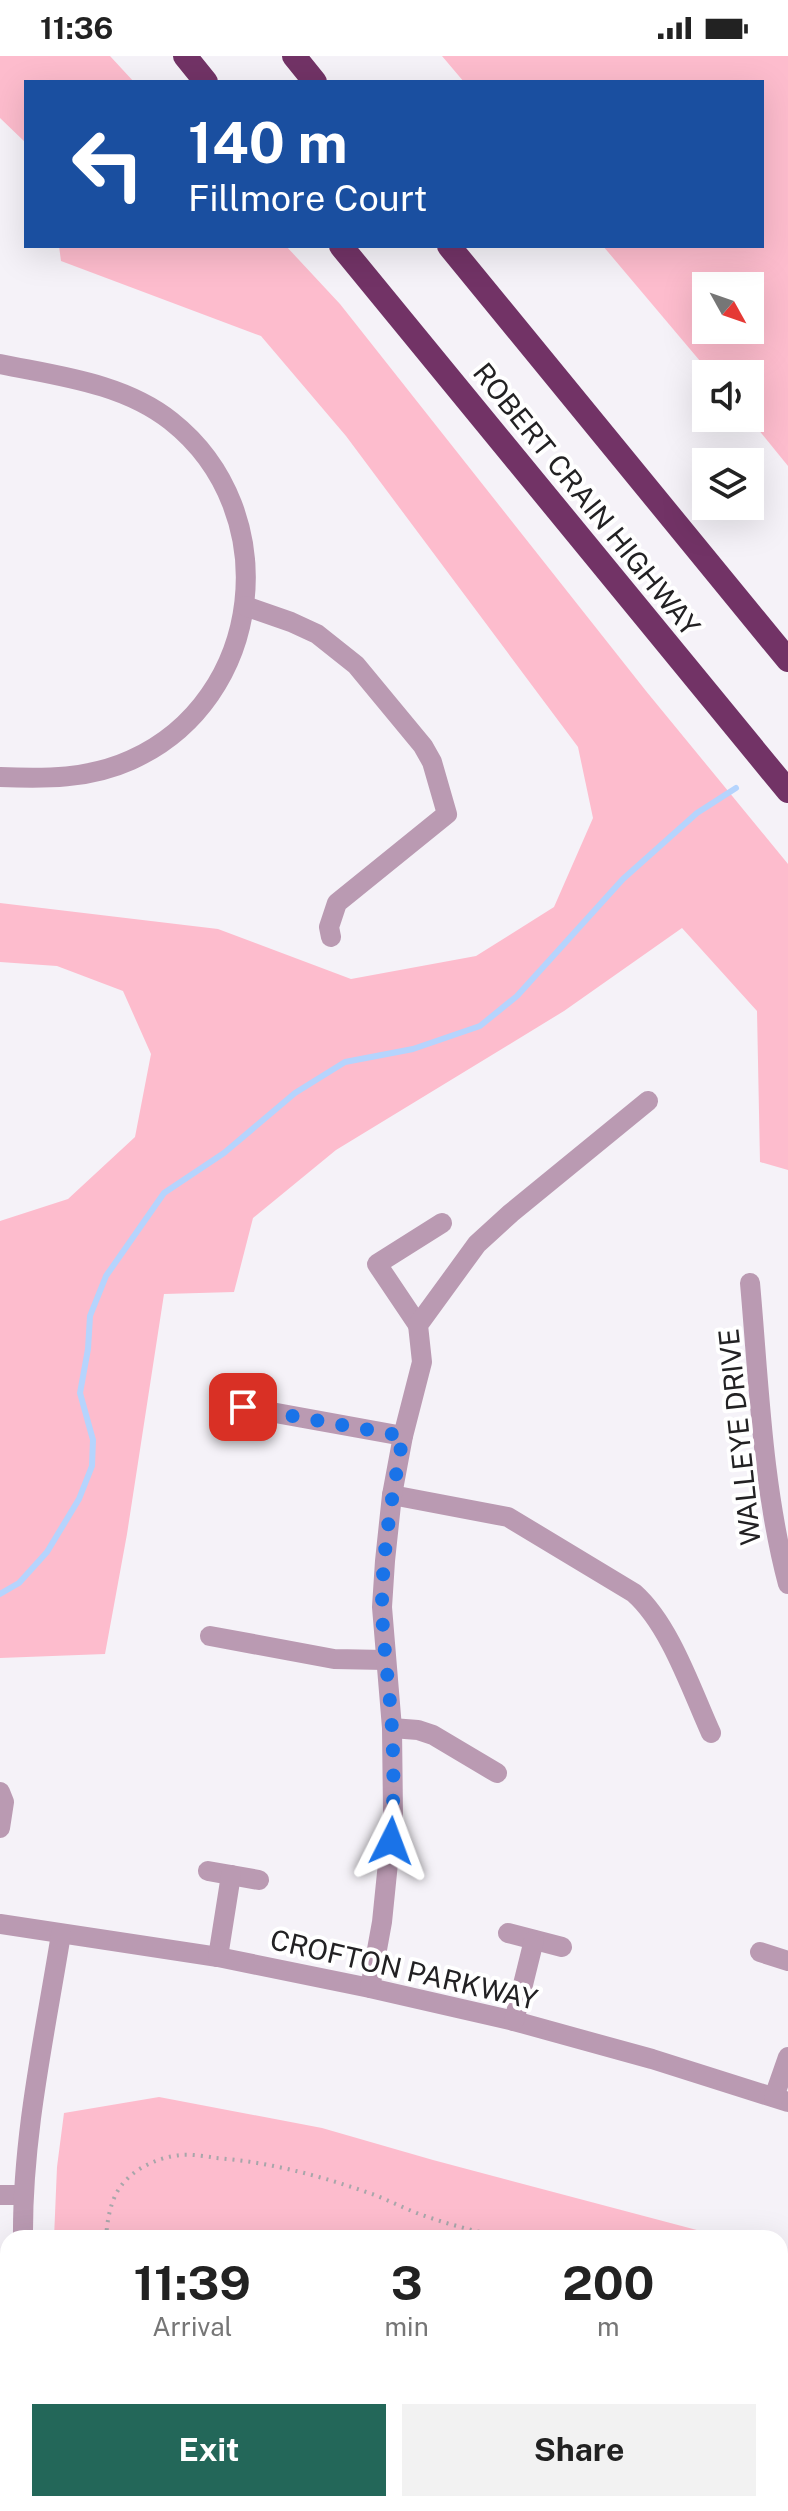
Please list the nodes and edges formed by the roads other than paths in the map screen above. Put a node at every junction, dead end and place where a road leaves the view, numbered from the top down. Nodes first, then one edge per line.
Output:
1 (185, 56) edge
2 (294, 56) edge
3 (204, 80) edge
4 (313, 80) edge
5 (343, 248) edge
6 (451, 248) edge
7 (0, 364) edge
8 (245, 606) junction
9 (788, 660) edge
10 (0, 777) edge
11 (788, 791) edge
12 (331, 937) dead end
13 (648, 1101) dead end
14 (442, 1223) dead end
15 (750, 1283) dead end
16 (418, 1325) junction
17 (243, 1407) dead end
18 (403, 1436) junction
19 (392, 1495) junction
20 (788, 1584) edge
21 (210, 1636) dead end
22 (385, 1660) junction
23 (392, 1728) junction
24 (711, 1733) dead end
25 (497, 1773) dead end
26 (0, 1792) edge
27 (0, 1828) edge
28 (208, 1871) dead end
29 (231, 1875) junction
30 (259, 1880) dead end
31 (0, 1924) edge
32 (508, 1933) dead end
33 (61, 1934) junction
34 (534, 1940) junction
35 (562, 1947) dead end
36 (760, 1952) dead end
37 (218, 1957) junction
38 (788, 1961) edge
39 (370, 1988) junction
40 (514, 2021) junction
41 (788, 2057) edge
42 (781, 2099) edge
43 (0, 2195) edge
44 (23, 2195) junction
45 (23, 2230) edge

1 - 3 highway
2 - 4 highway
5 - 11 highway, ROBERT CRAIN HIGHWAY
6 - 9 highway, ROBERT CRAIN HIGHWAY
7 - 8 street
8 - 10 street
8 - 12 street
13 - 16 street
14 - 16 street
15 - 20 street, WALLEYE DRIVE
16 - 18 street
17 - 18 street
18 - 19 street
19 - 22 street
19 - 24 street
21 - 22 street
22 - 23 street
23 - 25 street
23 - 39 street
26 - 27 street
28 - 29 street
29 - 30 street
29 - 37 street
31 - 33 street, CROFTON PARKWAY
32 - 34 street
33 - 37 street, CROFTON PARKWAY
33 - 44 street
34 - 35 street
34 - 40 street
36 - 38 street
37 - 39 street, CROFTON PARKWAY
39 - 40 street, CROFTON PARKWAY
40 - 42 street, CROFTON PARKWAY
41 - 42 street
43 - 44 street
44 - 45 street

